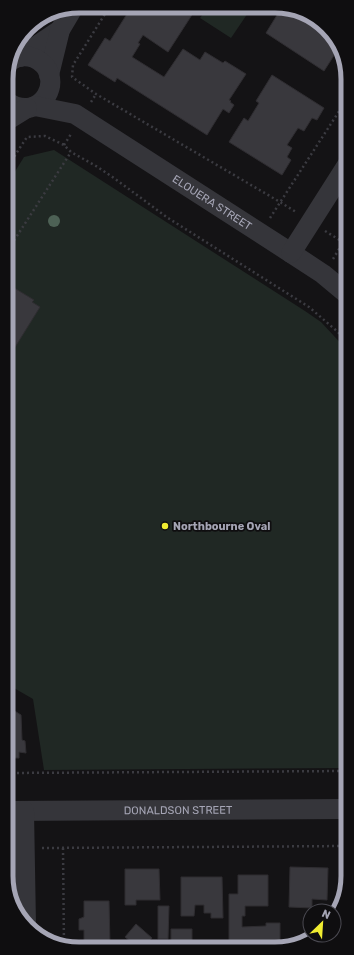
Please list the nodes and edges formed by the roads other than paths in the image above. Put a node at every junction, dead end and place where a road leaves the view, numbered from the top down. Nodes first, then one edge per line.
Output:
1 (69, 14) edge
2 (60, 30) junction
3 (17, 56) edge
4 (16, 59) edge
5 (49, 77) junction
6 (13, 106) edge
7 (31, 107) junction
8 (75, 114) junction
9 (13, 117) edge
10 (341, 174) edge
11 (291, 253) junction
12 (341, 289) edge
13 (341, 809) edge
14 (16, 811) edge
15 (26, 914) edge

1 - 2 street
2 - 3 street
2 - 5 street
4 - 5 street, ELOUERA STREET
5 - 7 street
5 - 8 street, ELOUERA STREET
6 - 7 street, ELOUERA STREET
7 - 8 street, ELOUERA STREET
7 - 9 street
8 - 11 street, ELOUERA STREET
10 - 11 street
11 - 12 street, ELOUERA STREET
13 - 14 street, DONALDSON STREET
14 - 15 street

